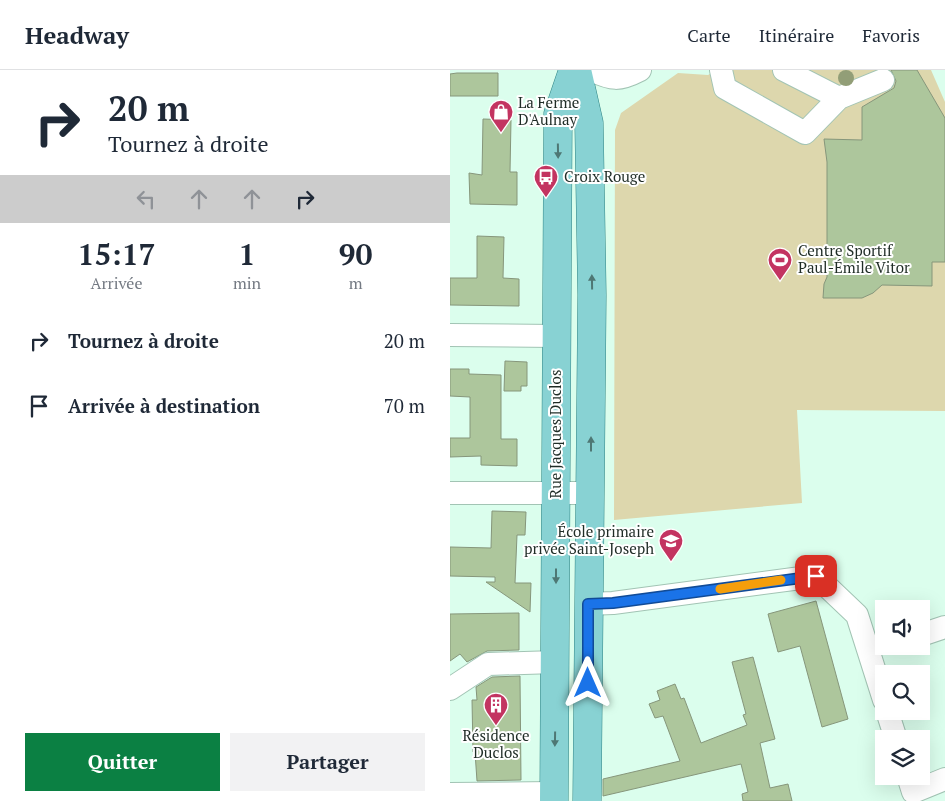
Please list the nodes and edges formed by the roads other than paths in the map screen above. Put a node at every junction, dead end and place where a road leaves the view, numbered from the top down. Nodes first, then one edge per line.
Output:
1 (573, 70) edge
2 (577, 70) edge
3 (591, 70) edge
4 (640, 70) edge
5 (784, 70) edge
6 (727, 72) edge
7 (883, 80) dead end
8 (839, 98) junction
9 (450, 335) edge
10 (555, 336) junction
11 (450, 493) edge
12 (556, 493) junction
13 (590, 493) junction
14 (588, 604) junction
15 (945, 627) edge
16 (930, 632) edge
17 (875, 644) edge
18 (556, 662) junction
19 (450, 689) edge
20 (945, 779) edge
21 (911, 785) edge
22 (450, 794) edge
23 (554, 797) edge
24 (587, 801) edge

1 -> 10 main road, Rue Jacques Duclos
13 -> 2 main road
3 - 4 street
5 - 8 street
6 - 8 street
7 - 8 street
9 - 10 street
10 - 12 main road, Rue Jacques Duclos
11 - 12 street
12 - 13 street
12 -> 18 main road, Rue Jacques Duclos
13 - 14 main road
14 - 17 street
14 - 24 main road
15 - 16 street
18 - 19 street
18 -> 23 main road, Rue Jacques Duclos
20 - 21 street
22 - 23 street

